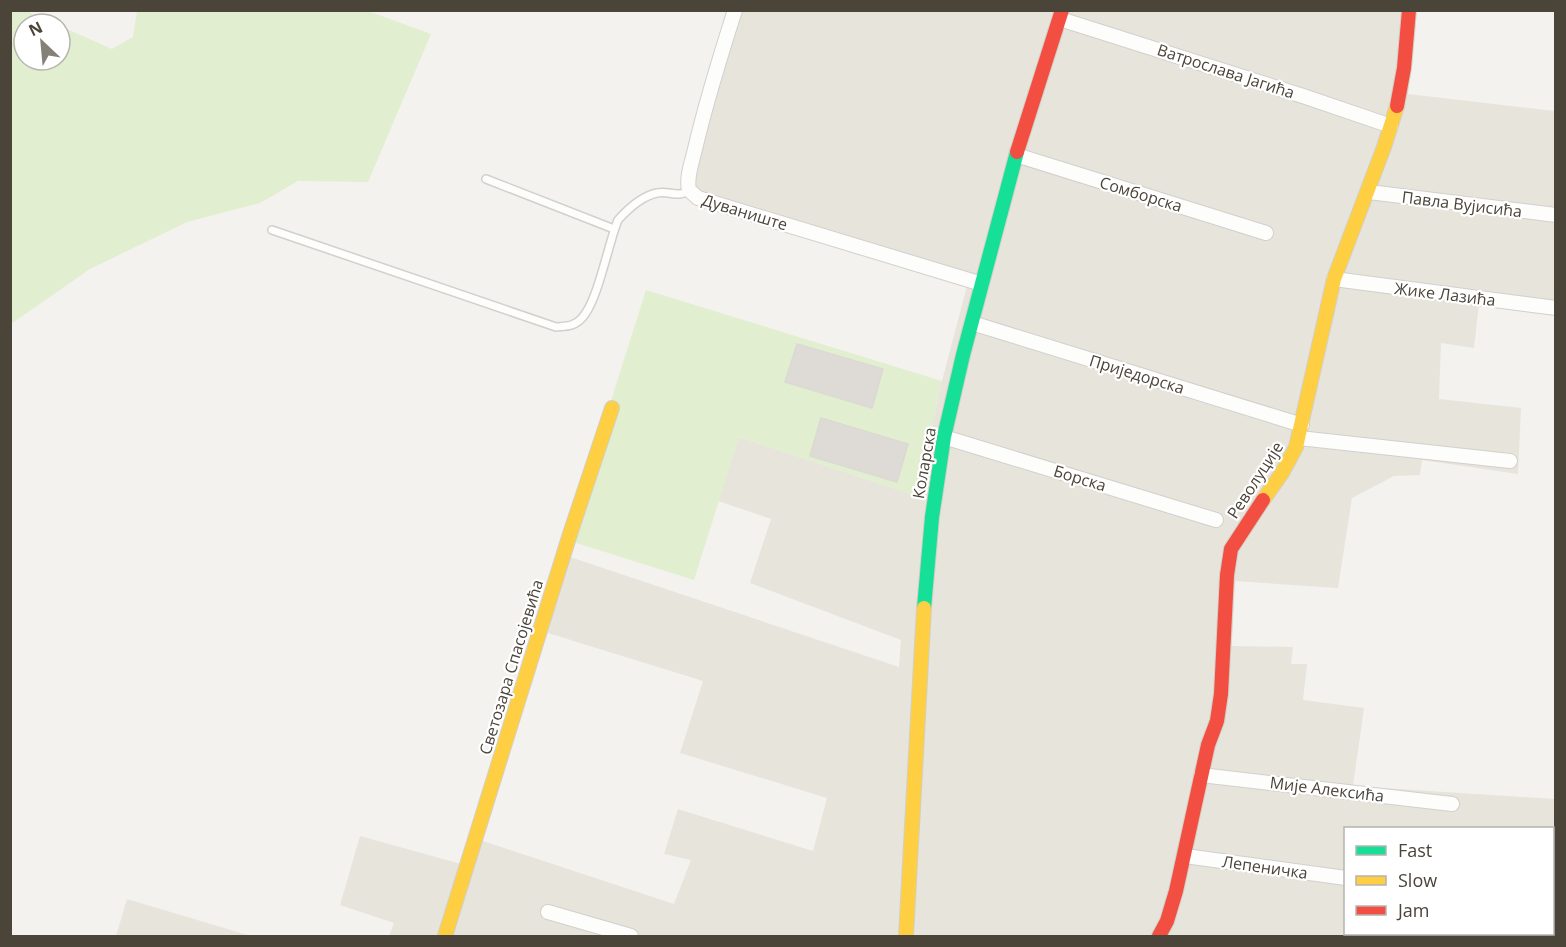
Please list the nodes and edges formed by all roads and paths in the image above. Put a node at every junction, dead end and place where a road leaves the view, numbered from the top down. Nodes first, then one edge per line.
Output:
1 (735, 10) edge
2 (1409, 10) edge
3 (1061, 15) edge
4 (1391, 126) junction
5 (1016, 155) junction
6 (486, 179) dead end
7 (689, 190) junction
8 (1369, 192) junction
9 (1556, 215) edge
10 (614, 229) junction
11 (272, 231) dead end
12 (1266, 233) dead end
13 (1334, 279) junction
14 (982, 284) junction
15 (1556, 308) edge
16 (972, 323) junction
17 (612, 408) dead end
18 (1300, 431) junction
19 (944, 437) junction
20 (1510, 461) dead end
21 (1216, 520) dead end
22 (1201, 775) junction
23 (1452, 804) dead end
24 (1185, 856) junction
25 (1344, 878) edge
26 (548, 912) dead end
27 (445, 936) edge
28 (631, 936) edge
29 (906, 936) edge
30 (1159, 936) edge

1 - 7 street, Дуваниште
2 - 4 street, Револуције
3 - 4 street, Ватрослава Јагића
3 - 5 street, Коларска
4 - 8 street, Револуције
5 - 12 street, Сомборска
5 - 14 street, Коларска
6 - 10 lane
7 - 10 lane
7 - 14 street, Дуваниште
8 - 9 street, Павла Вујисића
8 - 13 street, Револуције
10 - 11 lane
13 - 15 street, Жике Лазића
13 - 18 street, Револуције
14 - 16 street, Коларска
16 - 18 street, Приједорска
16 - 19 street, Коларска
17 - 27 street, Светозара Спасојевића
18 - 20 street
18 - 22 street, Револуције
19 - 21 street, Борска
19 - 29 street, Коларска
22 - 23 street, Мије Алексића
22 - 24 street, Револуције
24 - 25 street, Лепеничка
24 - 30 street, Револуције
26 - 28 street

